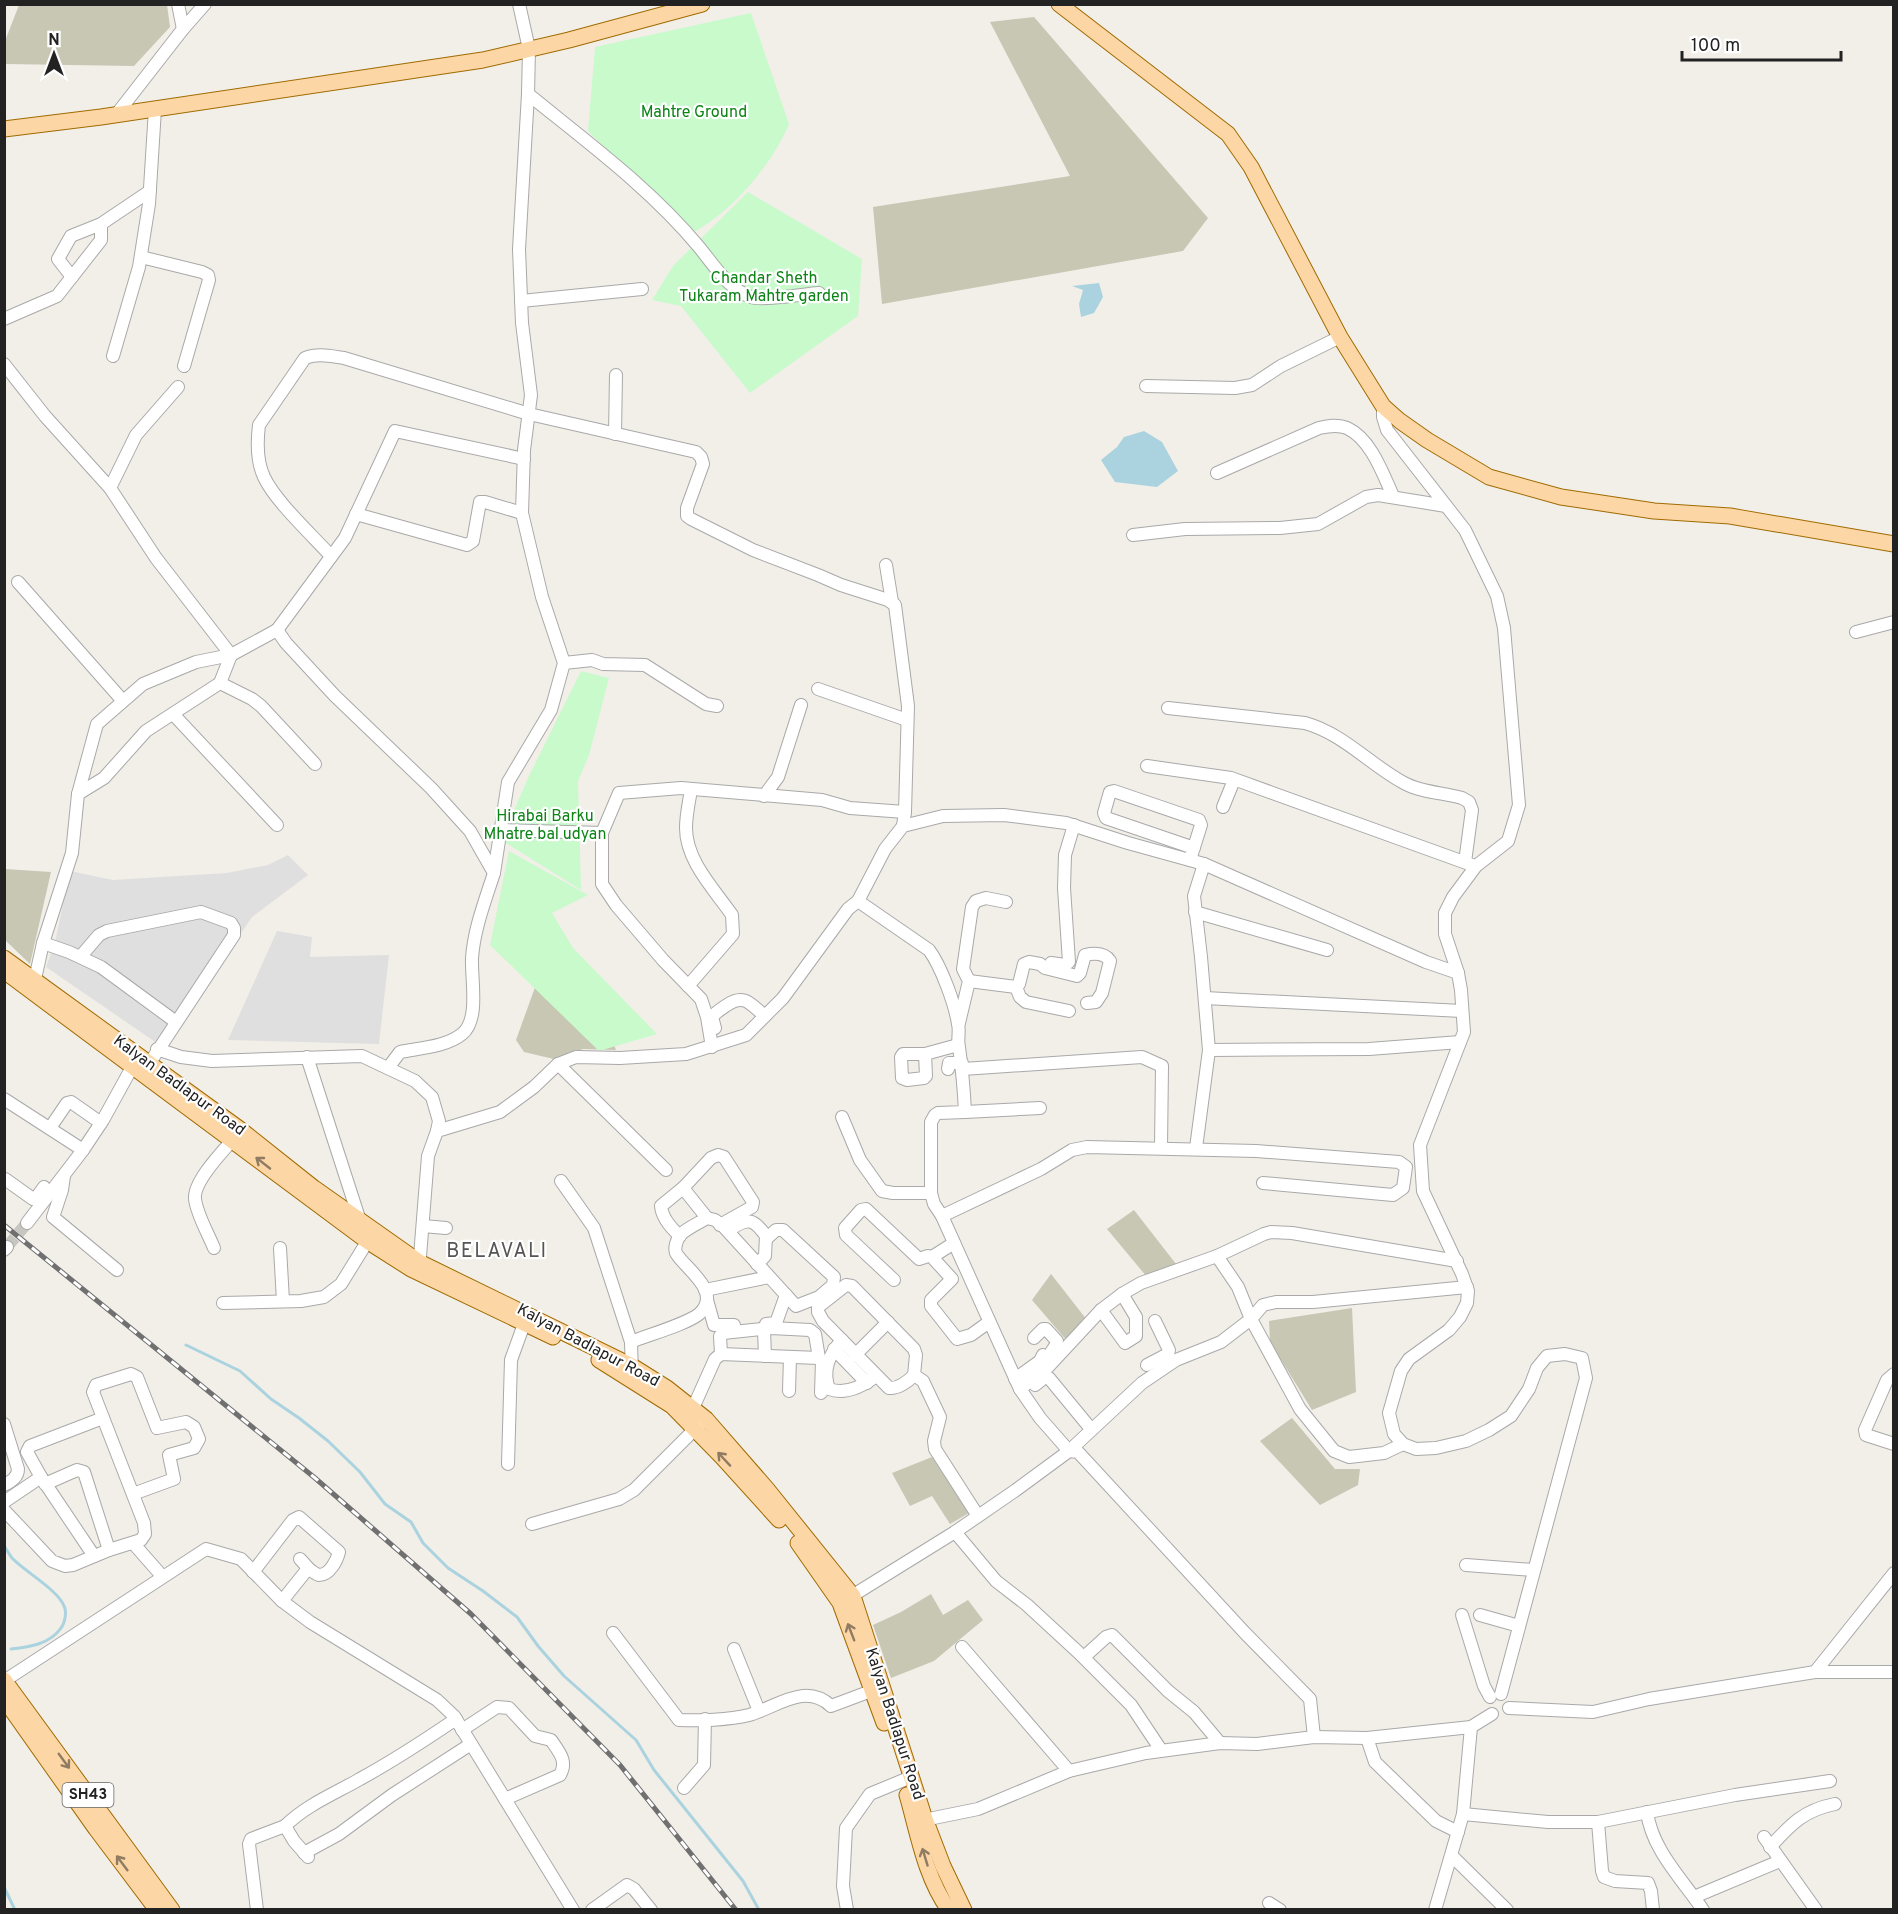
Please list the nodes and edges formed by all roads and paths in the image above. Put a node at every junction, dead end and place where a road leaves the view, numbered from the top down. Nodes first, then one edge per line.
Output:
1 (178, 4) edge
2 (205, 4) edge
3 (519, 4) edge
4 (702, 4) edge
5 (1059, 4) edge
6 (183, 29) junction
7 (529, 49) junction
8 (528, 94) junction
9 (154, 109) junction
10 (116, 115) junction
11 (4, 129) edge
12 (150, 191) junction
13 (101, 224) junction
14 (141, 257) junction
15 (72, 277) junction
16 (642, 289) dead end
17 (819, 292) dead end
18 (521, 301) junction
19 (4, 320) edge
20 (1340, 337) junction
21 (113, 356) dead end
22 (4, 364) edge
23 (184, 366) dead end
24 (616, 375) dead end
25 (1146, 386) dead end
26 (178, 387) dead end
27 (1383, 406) junction
28 (529, 414) junction
29 (615, 434) junction
30 (524, 459) junction
31 (1217, 473) dead end
32 (110, 488) junction
33 (1393, 496) junction
34 (1446, 506) junction
35 (522, 513) junction
36 (356, 514) junction
37 (1133, 535) dead end
38 (1893, 544) edge
39 (331, 556) junction
40 (886, 565) dead end
41 (18, 582) dead end
42 (892, 602) junction
43 (1893, 622) edge
44 (277, 630) junction
45 (1856, 632) dead end
46 (231, 655) junction
47 (564, 663) junction
48 (220, 683) junction
49 (818, 689) dead end
50 (123, 701) junction
51 (801, 705) dead end
52 (717, 706) dead end
53 (1168, 708) dead end
54 (173, 714) junction
55 (907, 720) junction
56 (315, 764) dead end
57 (1147, 766) dead end
58 (1234, 780) junction
59 (691, 790) junction
60 (78, 794) junction
61 (764, 796) junction
62 (1223, 807) dead end
63 (905, 812) junction
64 (277, 825) dead end
65 (1074, 825) junction
66 (903, 826) junction
67 (500, 830) junction
68 (602, 833) junction
69 (1192, 854) junction
70 (1204, 864) junction
71 (1470, 864) junction
72 (494, 873) junction
73 (858, 901) junction
74 (1006, 902) dead end
75 (1194, 912) junction
76 (44, 943) junction
77 (1327, 950) dead end
78 (81, 956) junction
79 (4, 958) edge
80 (1031, 959) dead end
81 (4, 971) edge
82 (1458, 973) junction
83 (969, 981) junction
84 (33, 985) junction
85 (688, 986) junction
86 (1016, 987) junction
87 (1205, 998) junction
88 (1087, 1003) dead end
89 (1069, 1011) dead end
90 (1462, 1011) junction
91 (765, 1016) junction
92 (176, 1022) junction
93 (958, 1024) junction
94 (1460, 1042) junction
95 (958, 1045) junction
96 (715, 1046) junction
97 (157, 1049) junction
98 (1209, 1050) junction
99 (925, 1054) dead end
100 (307, 1057) junction
101 (140, 1062) junction
102 (558, 1065) junction
103 (962, 1066) junction
104 (388, 1068) junction
105 (948, 1069) dead end
106 (4, 1099) edge
107 (1040, 1108) dead end
108 (965, 1112) junction
109 (842, 1117) dead end
110 (101, 1123) junction
111 (50, 1128) junction
112 (437, 1131) junction
113 (237, 1135) junction
114 (1161, 1148) junction
115 (1196, 1148) junction
116 (83, 1150) junction
117 (666, 1170) dead end
118 (5, 1179) edge
119 (60, 1180) junction
120 (561, 1181) dead end
121 (1263, 1183) dead end
122 (683, 1188) junction
123 (931, 1193) junction
124 (942, 1216) junction
125 (707, 1218) junction
126 (27, 1223) tunnel mouth
127 (423, 1226) junction
128 (446, 1228) dead end
129 (724, 1228) junction
130 (366, 1232) junction
131 (680, 1236) junction
132 (766, 1239) junction
133 (954, 1243) junction
134 (284, 1247) dead end
135 (214, 1248) dead end
136 (1217, 1256) junction
137 (932, 1257) junction
138 (1457, 1261) junction
139 (757, 1264) junction
140 (420, 1268) junction
141 (117, 1270) dead end
142 (968, 1272) junction
143 (769, 1277) junction
144 (952, 1279) junction
145 (894, 1280) dead end
146 (1467, 1287) junction
147 (1122, 1294) junction
148 (706, 1295) junction
149 (786, 1295) junction
150 (283, 1301) junction
151 (223, 1303) dead end
152 (1101, 1310) junction
153 (524, 1318) junction
154 (1251, 1319) junction
155 (1155, 1321) dead end
156 (888, 1322) junction
157 (989, 1322) junction
158 (764, 1330) junction
159 (1034, 1338) dead end
160 (631, 1342) junction
161 (838, 1344) junction
162 (721, 1354) junction
163 (855, 1355) junction
164 (765, 1356) junction
165 (819, 1358) junction
166 (1046, 1361) junction
167 (1147, 1366) junction
168 (632, 1374) junction
169 (1893, 1374) edge
170 (914, 1375) junction
171 (872, 1380) junction
172 (1019, 1387) junction
173 (821, 1393) dead end
174 (103, 1418) junction
175 (696, 1419) junction
176 (4, 1424) edge
177 (1091, 1429) junction
178 (1403, 1444) junction
179 (1893, 1444) edge
180 (1069, 1451) junction
181 (508, 1464) dead end
182 (43, 1480) junction
183 (4, 1485) edge
184 (132, 1494) junction
185 (4, 1502) edge
186 (4, 1510) edge
187 (978, 1516) junction
188 (532, 1524) dead end
189 (955, 1532) junction
190 (132, 1543) junction
191 (109, 1550) junction
192 (94, 1556) junction
193 (300, 1558) dead end
194 (1466, 1565) dead end
195 (310, 1570) junction
196 (1534, 1570) junction
197 (253, 1572) junction
198 (1893, 1573) edge
199 (162, 1576) junction
200 (846, 1600) junction
201 (282, 1602) junction
202 (1462, 1615) dead end
203 (1480, 1615) dead end
204 (1519, 1626) junction
205 (613, 1633) dead end
206 (963, 1647) dead end
207 (734, 1649) dead end
208 (1084, 1657) junction
209 (1893, 1671) edge
210 (1815, 1672) junction
211 (5, 1681) edge
212 (877, 1688) junction
213 (1496, 1696) junction
214 (4, 1699) edge
215 (1509, 1708) junction
216 (759, 1711) junction
217 (1492, 1714) junction
218 (705, 1719) junction
219 (459, 1724) junction
220 (1471, 1727) junction
221 (1314, 1737) junction
222 (1367, 1738) junction
223 (1220, 1743) junction
224 (471, 1744) junction
225 (1161, 1750) junction
226 (1069, 1771) junction
227 (907, 1778) junction
228 (1830, 1781) dead end
229 (684, 1788) dead end
230 (505, 1799) junction
231 (1835, 1804) dead end
232 (1647, 1812) junction
233 (1463, 1814) junction
234 (99, 1820) junction
235 (920, 1820) junction
236 (1598, 1822) junction
237 (285, 1826) junction
238 (1458, 1832) junction
239 (1452, 1856) junction
240 (1780, 1861) junction
241 (1694, 1897) junction
242 (157, 1910) edge
243 (172, 1910) edge
244 (257, 1910) edge
245 (573, 1910) edge
246 (592, 1910) edge
247 (651, 1910) edge
248 (847, 1910) edge
249 (949, 1910) edge
250 (964, 1910) edge
251 (1435, 1910) edge
252 (1507, 1910) edge
253 (1653, 1910) edge
254 (1702, 1910) edge
255 (1816, 1910) edge

1 - 6 street
2 - 6 street
3 - 7 street
4 - 7 main road
5 - 20 main road
6 - 10 street
7 - 8 street
7 - 9 main road
8 - 17 street
8 - 18 street
9 - 10 main road
9 - 12 street
10 - 11 main road
12 - 13 street
12 - 14 street
13 - 15 street
13 - 15 street
14 - 21 street
14 - 23 street
15 - 19 street
16 - 18 street
18 - 28 street
20 - 25 street
20 - 27 main road
22 - 32 street
24 - 29 street
26 - 32 street
27 - 34 street
27 - 38 main road
28 - 29 street
28 - 30 street
28 - 39 street
29 - 42 street
30 - 35 street
30 - 36 street
31 - 33 street
32 - 46 street
33 - 34 street
33 - 37 street
34 - 71 street
35 - 36 street
35 - 47 street
36 - 39 street
39 - 44 street
40 - 42 street
41 - 50 street
42 - 55 street
43 - 45 street
44 - 46 street
44 - 72 street
46 - 48 street
46 - 50 street
47 - 52 street
47 - 67 street
48 - 54 street
48 - 56 street
49 - 55 street
50 - 60 street
51 - 61 street
53 - 71 street
54 - 60 street
54 - 64 street
55 - 63 street
57 - 58 street
58 - 62 street
58 - 71 street
59 - 61 street
59 - 68 street
59 - 85 street
60 - 76 street
61 - 63 street
63 - 66 street
65 - 66 street
65 - 69 street
65 - 80 street
66 - 73 street
67 - 68 street
67 - 72 street
68 - 85 street
69 - 69 street
69 - 70 street
70 - 75 street
70 - 82 street
71 - 82 street
72 - 104 street
73 - 91 street
73 - 93 street
74 - 83 street
75 - 77 street
75 - 87 street
76 - 78 street
76 - 84 street
78 - 92 street
78 - 92 street
79 - 84 main road, Kalyan Badlapur Road
81 - 84 main road
82 - 90 street
83 - 86 street
83 - 93 street
84 - 101 main road, Kalyan Badlapur Road
85 - 96 street
86 - 88 street
86 - 89 street
87 - 90 street
87 - 98 street
90 - 94 street
91 - 96 street
91 - 96 street
92 - 97 street
93 - 95 street
94 - 98 street
94 - 138 street
95 - 99 street
95 - 103 street
96 - 102 street
97 - 100 street
97 - 101 street
98 - 115 street
100 - 104 street
100 - 130 street
101 - 110 street
101 - 113 main road, Kalyan Badlapur Road
102 - 112 street
102 - 117 street
103 - 105 street
103 - 108 street
103 - 114 street
104 - 112 street
106 - 111 street
107 - 108 street
108 - 123 street
109 - 123 street
110 - 111 street
110 - 116 street
111 - 116 street
112 - 127 street
113 - 130 main road, Kalyan Badlapur Road
113 - 135 street
114 - 115 street
114 - 124 street
115 - 121 street
116 - 119 street
118 - 119 street
119 - 126 street
119 - 141 street
120 - 160 street
122 - 125 street
122 - 129 street
122 - 131 street
123 - 124 street
124 - 133 street
125 - 129 street
125 - 131 street
127 - 128 street
127 - 140 street
129 - 132 street
129 - 139 street
130 - 140 main road, Kalyan Badlapur Road
130 - 150 street
131 - 148 street
132 - 139 street
132 - 149 street
133 - 137 street
133 - 142 street
134 - 150 street
136 - 138 street
136 - 147 street
136 - 154 street
137 - 144 street
137 - 145 street
138 - 146 street
139 - 143 street
140 - 153 main road, Kalyan Badlapur Road
142 - 144 street
142 - 157 street
143 - 148 street
143 - 149 street
144 - 157 street
146 - 154 street
146 - 178 street
147 - 152 street
147 - 152 street
148 - 149 street
148 - 160 street
150 - 151 street
152 - 166 street
153 - 168 main road, Kalyan Badlapur Road
153 - 181 street
154 - 167 street
154 - 178 street
155 - 167 street
156 - 161 street
156 - 163 street
156 - 170 street
157 - 172 street
158 - 162 street
158 - 164 street
158 - 165 street
159 - 166 street
160 - 168 street
161 - 163 street
161 - 171 street
161 - 171 street
162 - 164 street
162 - 175 street
163 - 171 street
164 - 165 street
165 - 173 street
166 - 172 street
167 - 177 street
168 - 175 main road, Kalyan Badlapur Road
169 - 179 street
170 - 171 street
170 - 187 street
172 - 177 street
172 - 180 street
174 - 182 street
174 - 184 street
174 - 184 street
175 - 188 street
175 - 200 main road, Kalyan Badlapur Road
176 - 183 street
177 - 180 street
178 - 196 street
180 - 187 street
180 - 221 street
182 - 185 street
182 - 191 street
182 - 192 street
184 - 190 street
186 - 192 street
187 - 189 street
189 - 200 street
189 - 208 street
190 - 191 street
190 - 199 street
191 - 192 street
193 - 195 street
194 - 196 street
195 - 197 street
195 - 201 street
196 - 204 street
197 - 199 street
197 - 201 street
198 - 210 street
199 - 211 street
200 - 212 main road, Kalyan Badlapur Road
201 - 219 street
202 - 213 street
203 - 204 street
204 - 213 street
205 - 218 street
206 - 226 street
207 - 216 street
208 - 223 street
208 - 225 street
209 - 210 street
210 - 215 street
211 -> 234 main road, SH43
212 - 216 street
212 - 227 main road, Kalyan Badlapur Road
213 - 215 street
213 - 217 street
214 - 234 main road, SH43
215 - 217 street
216 - 218 street
217 - 220 street
218 - 229 street
219 - 224 street
219 - 230 street
219 - 237 street
220 - 222 street
220 - 233 street
221 - 222 street
221 - 223 street
222 - 238 street
223 - 225 street
224 - 230 street
224 - 237 street
225 - 226 street
226 - 235 street
227 - 235 main road, Kalyan Badlapur Road
227 - 248 street
228 - 232 street
230 - 245 street
231 - 240 street
232 - 236 street
232 - 241 street
233 - 236 street
233 - 238 street
242 -> 234 main road, SH43
234 - 243 main road, SH43
249 -> 235 main road
235 - 250 main road, Kalyan Badlapur Road
236 - 253 street
237 - 244 street
238 - 239 street
239 - 251 street
239 - 252 street
240 - 241 street
240 - 255 street
241 - 254 street
246 - 247 street

